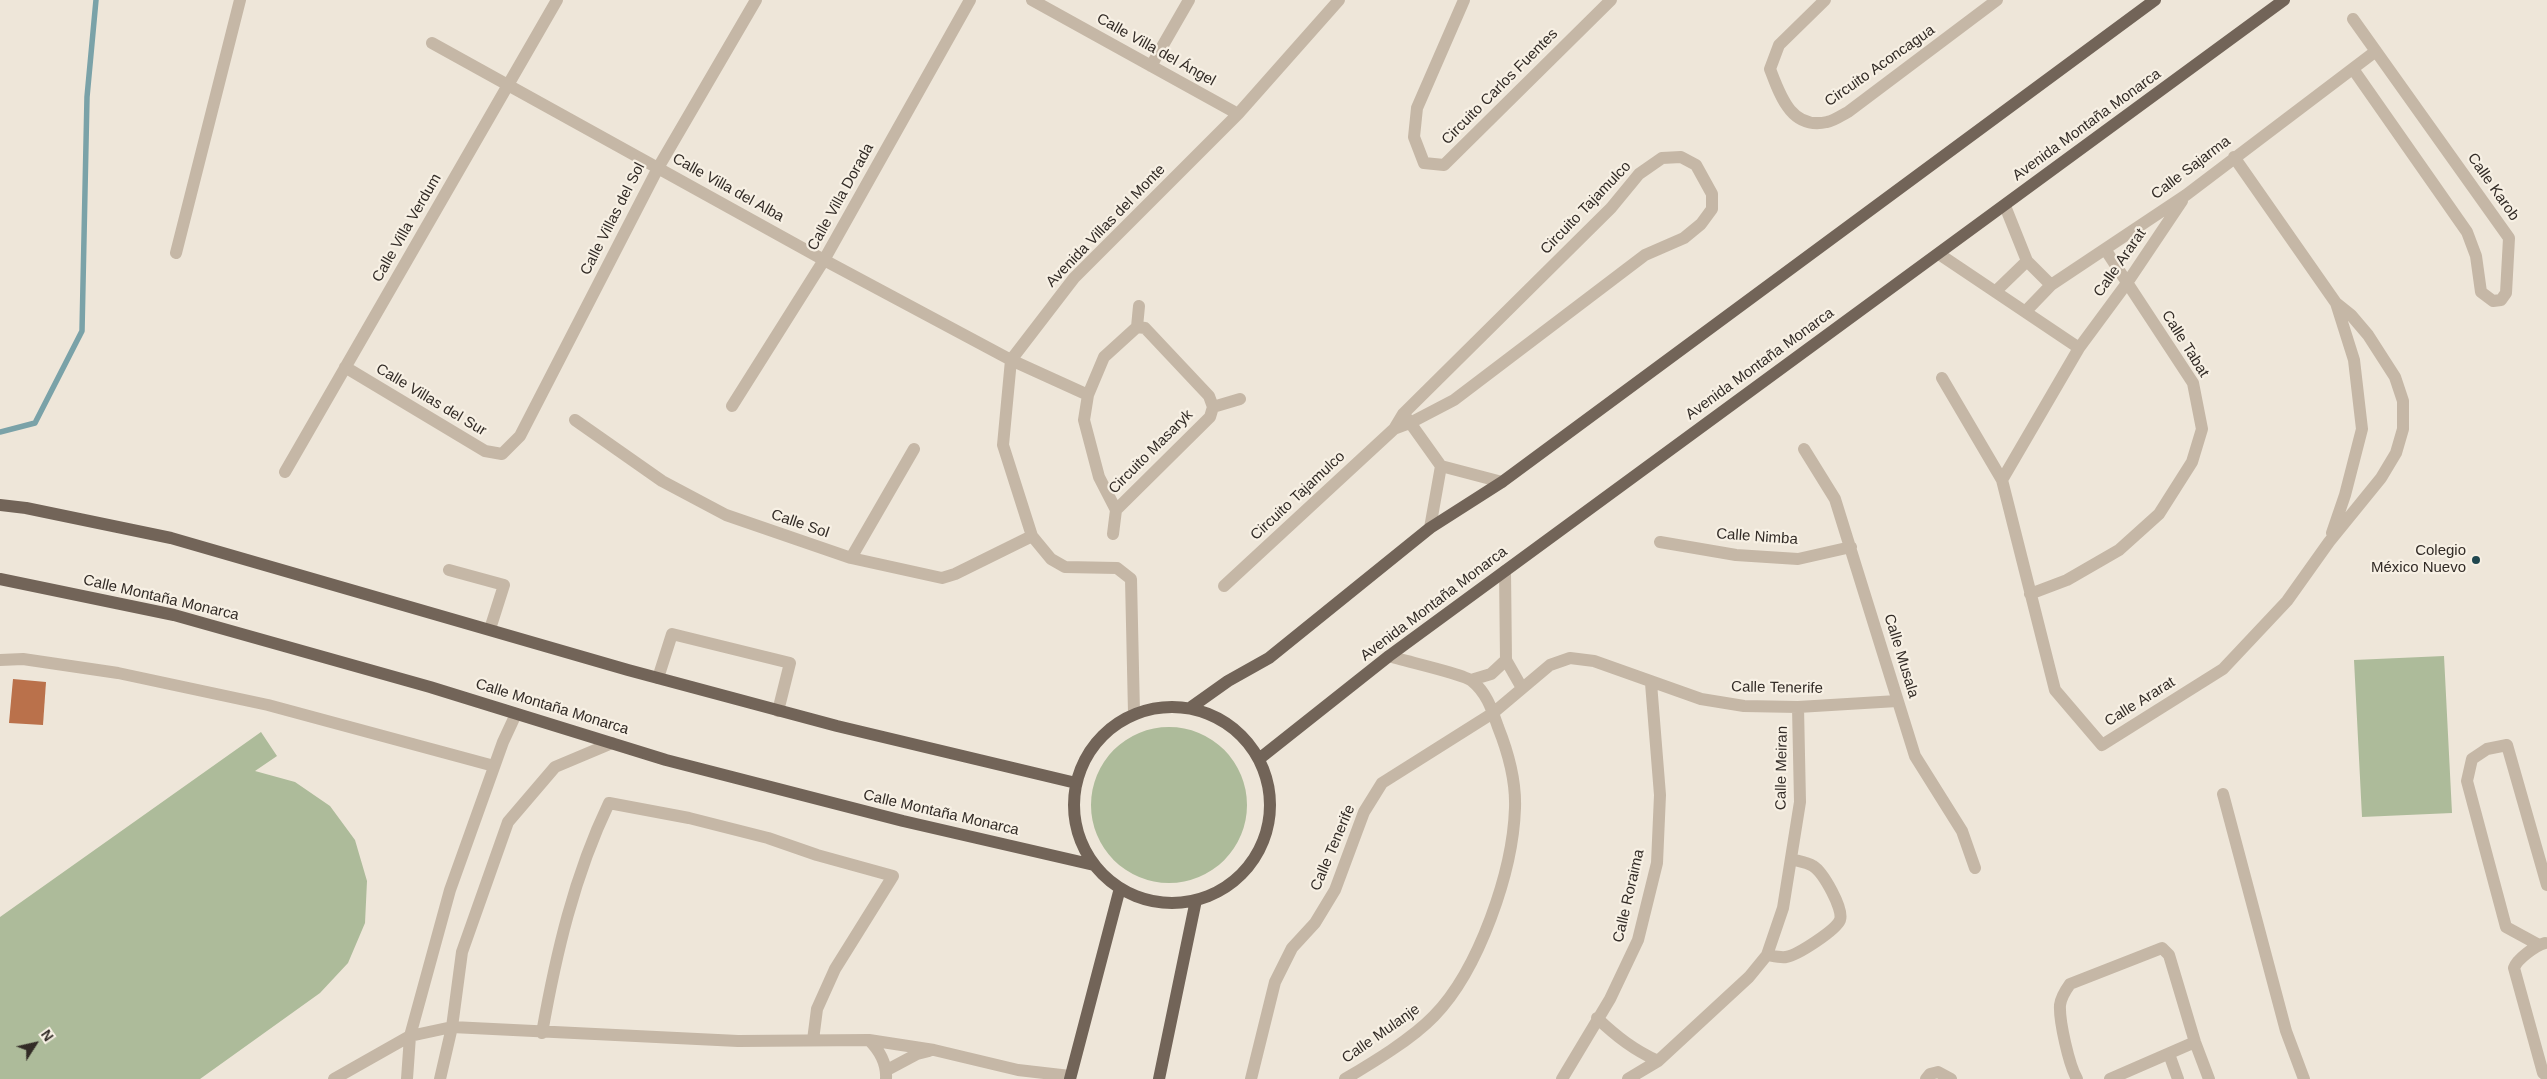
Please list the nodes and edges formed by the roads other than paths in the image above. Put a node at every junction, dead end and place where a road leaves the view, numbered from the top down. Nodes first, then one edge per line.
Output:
1 (240, 0) edge
2 (557, 0) edge
3 (756, 0) edge
4 (970, 0) edge
5 (1032, 0) edge
6 (1189, 0) edge
7 (1339, 0) edge
8 (1464, 0) edge
9 (1611, 0) edge
10 (1825, 0) edge
11 (1997, 0) edge
12 (2155, 0) edge
13 (2284, 0) edge
14 (2353, 18) dead end
15 (432, 43) dead end
16 (2376, 51) junction
17 (1151, 66) junction
18 (2353, 69) junction
19 (508, 85) junction
20 (1238, 114) junction
21 (2234, 157) junction
22 (658, 168) junction
23 (2186, 195) junction
24 (2005, 206) junction
25 (2105, 249) junction
26 (176, 253) dead end
27 (1939, 254) junction
28 (824, 260) junction
29 (2027, 261) junction
30 (2127, 283) junction
31 (2051, 285) junction
32 (1996, 291) junction
33 (2336, 303) junction
34 (1139, 306) dead end
35 (2026, 311) junction
36 (1137, 327) junction
37 (2080, 348) junction
38 (1011, 360) junction
39 (345, 368) junction
40 (1942, 378) dead end
41 (1088, 395) junction
42 (1240, 399) dead end
43 (732, 406) dead end
44 (1213, 406) junction
45 (1406, 418) junction
46 (575, 420) dead end
47 (914, 449) dead end
48 (1804, 449) dead end
49 (502, 454) joint
50 (1441, 466) junction
51 (285, 472) dead end
52 (2002, 480) junction
53 (1502, 482) junction
54 (0, 505) edge
55 (1116, 510) junction
56 (1430, 528) junction
57 (1113, 534) dead end
58 (1032, 536) junction
59 (1660, 542) dead end
60 (2329, 542) junction
61 (1851, 546) junction
62 (851, 558) junction
63 (449, 570) dead end
64 (1505, 571) junction
65 (0, 579) edge
66 (1224, 586) dead end
67 (2030, 594) junction
68 (490, 629) junction
69 (1389, 656) junction
70 (0, 660) edge
71 (1506, 660) junction
72 (658, 678) junction
73 (1471, 680) junction
74 (1651, 683) junction
75 (1522, 688) junction
76 (1897, 701) junction
77 (1798, 707) junction
78 (1190, 708) junction
79 (778, 710) junction
80 (1134, 713) junction
81 (1493, 713) junction
82 (516, 714) junction
83 (612, 743) junction
84 (1259, 759) junction
85 (494, 766) junction
86 (1076, 783) junction
87 (2223, 794) dead end
88 (1791, 859) junction
89 (1094, 865) junction
90 (1975, 868) dead end
91 (2547, 885) edge
92 (1120, 888) junction
93 (1196, 900) junction
94 (2543, 944) edge
95 (1767, 955) junction
96 (1598, 1018) junction
97 (452, 1027) junction
98 (542, 1033) junction
99 (410, 1036) junction
100 (813, 1040) junction
101 (869, 1040) junction
102 (2195, 1042) junction
103 (934, 1050) junction
104 (2169, 1054) junction
105 (1658, 1061) junction
106 (1014, 1074) edge
107 (887, 1075) edge
108 (2547, 1076) edge
109 (2124, 1077) edge
110 (1070, 1078) edge
111 (334, 1079) edge
112 (407, 1079) edge
113 (440, 1079) edge
114 (1159, 1079) edge
115 (1250, 1079) edge
116 (1344, 1079) edge
117 (1562, 1079) edge
118 (1628, 1079) edge
119 (1926, 1079) edge
120 (1951, 1079) edge
121 (2077, 1079) edge
122 (2110, 1079) edge
123 (2178, 1079) edge
124 (2209, 1079) edge
125 (2304, 1079) edge

1 - 26 street
2 - 19 street, Calle Villa Verdum
3 - 22 street, Calle Villas del Sol
4 - 28 street, Calle Villa Dorada
5 - 17 street, Calle Villa del Ángel
6 - 17 street
7 - 20 street, Avenida Villas del Monte
8 - 9 street, Circuito Carlos Fuentes
10 - 11 street, Circuito Aconcagua
12 - 53 main road
13 - 24 main road, Avenida Montaña Monarca
14 - 16 street, Calle Karob
15 - 19 street, Calle Villa del Alba
16 - 18 street, Calle Sajarma
16 - 18 street, Calle Karob
17 - 20 street, Calle Villa del Ángel
18 - 21 street, Calle Sajarma
19 - 22 street, Calle Villa del Alba
19 - 39 street, Calle Villa Verdum
20 - 38 street, Avenida Villas del Monte
21 - 23 street, Calle Sajarma
21 - 33 street, Calle Ararat
22 - 28 street, Calle Villa del Alba
22 - 49 street, Calle Villas del Sol
23 - 25 street, Calle Sajarma
23 - 30 street, Calle Ararat
24 - 27 main road, Avenida Montaña Monarca
24 - 29 street
25 - 30 street, Calle Tabat
25 - 31 street, Calle Sajarma
27 - 32 street
27 - 64 main road, Avenida Montaña Monarca
28 - 38 street, Calle Villa del Alba
28 - 43 street, Calle Villa Dorada
29 - 31 street
29 - 32 street
30 - 37 street, Calle Ararat
30 - 67 street, Calle Tabat
31 - 35 street, Calle Sajarma
32 - 35 street
33 - 60 street, Calle Ararat
33 - 60 street, Calle Ararat
34 - 36 street
35 - 37 street
36 - 41 street, Circuito Masaryk
36 - 44 street, Circuito Masaryk
37 - 52 street, Calle Ararat
38 - 41 street
38 - 58 street
39 - 49 street, Calle Villas del Sur
39 - 51 street, Calle Villa Verdum
40 - 52 street, Calle Ararat
41 - 55 street, Circuito Masaryk
42 - 44 street
44 - 55 street, Circuito Masaryk
45 - 45 street, Circuito Tajamulco
45 - 50 street
45 - 66 street, Circuito Tajamulco
46 - 62 street, Calle Sol
47 - 62 street
48 - 61 street, Calle Musala
50 - 53 street
50 - 56 street
52 - 67 street, Calle Ararat
53 - 56 main road
54 - 68 main road
55 - 57 street, Circuito Masaryk
56 - 78 main road
58 - 62 street, Calle Sol
58 - 80 street
59 - 61 street, Calle Nimba
60 - 67 street, Calle Ararat
61 - 76 street, Calle Musala
63 - 68 street
64 - 69 main road, Avenida Montaña Monarca
64 - 71 street
65 - 82 main road, Calle Montaña Monarca
68 - 72 main road
69 - 73 street
69 - 84 main road, Avenida Montaña Monarca
70 - 85 street
71 - 73 street
71 - 75 street
72 - 79 main road
72 - 79 street
73 - 81 street, Calle Mulanje
74 - 75 street, Calle Tenerife
74 - 77 street, Calle Tenerife
74 - 96 street, Calle Roraima
75 - 81 street, Calle Tenerife
76 - 77 street, Calle Tenerife
76 - 90 street, Calle Musala
77 - 88 street, Calle Meiran
78 - 80 main road
78 - 84 main road
79 - 86 main road
80 - 86 main road
81 - 115 street, Calle Tenerife
81 - 116 street, Calle Mulanje
82 - 83 main road, Calle Montaña Monarca
82 - 85 street
83 - 89 main road, Calle Montaña Monarca
83 - 97 street
84 - 93 main road
85 - 99 street
86 - 89 main road
87 - 125 street
88 - 95 street, Calle Meiran
88 - 95 street
89 - 92 main road
91 - 94 street
92 - 93 main road
92 - 110 main road
93 - 114 main road
94 - 108 street
95 - 105 street, Calle Meiran
96 - 105 street
96 - 117 street, Calle Roraima
97 - 98 street
97 - 99 street
97 - 113 street
98 - 100 street
98 - 100 street
99 - 111 street
99 - 112 street
100 - 101 street
101 - 103 street
101 - 107 street
102 - 104 street
102 - 121 street
102 - 124 street
103 - 106 street
103 - 107 street
104 - 109 street
104 - 123 street
105 - 118 street, Calle Meiran
106 - 110 street
109 - 122 street
119 - 120 street

